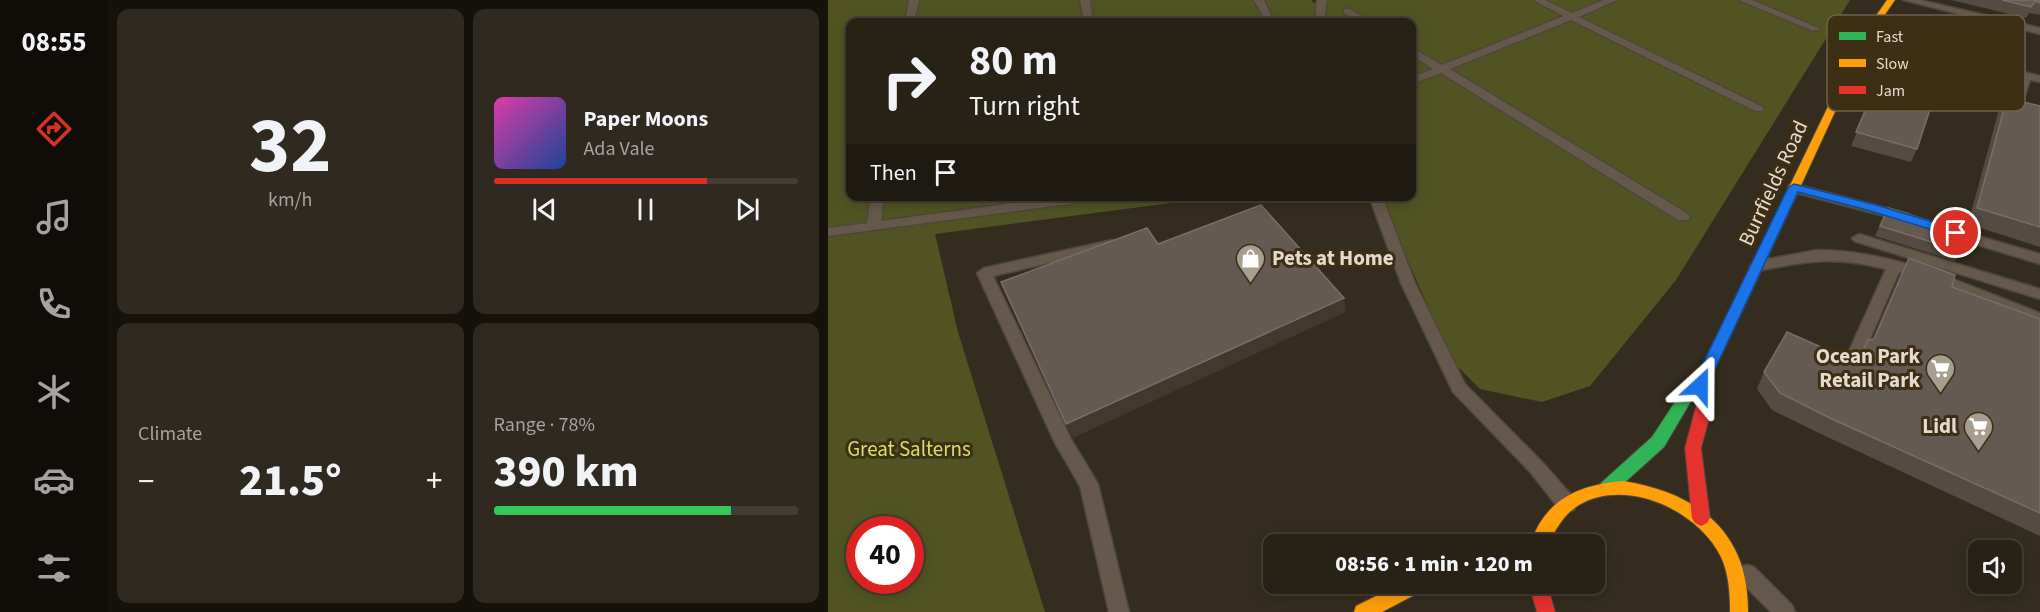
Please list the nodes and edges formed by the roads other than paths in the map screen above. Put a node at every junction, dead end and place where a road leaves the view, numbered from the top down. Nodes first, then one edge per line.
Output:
1 (914, 0) edge
2 (1085, 0) edge
3 (1259, 0) edge
4 (1322, 0) edge
5 (1538, 0) edge
6 (1612, 0) edge
7 (1744, 0) edge
8 (1891, 0) edge
9 (1908, 0) edge
10 (1347, 11) dead end
11 (1881, 15) edge
12 (1972, 15) edge
13 (1571, 16) junction
14 (911, 18) edge
15 (1088, 18) edge
16 (1268, 18) edge
17 (1320, 18) edge
18 (1359, 18) edge
19 (2025, 27) edge
20 (1816, 28) dead end
21 (2040, 31) edge
22 (1416, 53) edge
23 (1441, 69) junction
24 (2026, 76) joint
25 (1416, 79) edge
26 (2025, 79) edge
27 (2040, 80) edge
28 (2025, 108) edge
29 (1759, 109) dead end
30 (1830, 111) edge
31 (2040, 112) edge
32 (1794, 188) junction
33 (877, 201) edge
34 (1062, 201) edge
35 (1377, 201) edge
36 (1683, 217) dead end
37 (1916, 221) edge
38 (873, 227) junction
39 (1939, 228) edge
40 (828, 232) edge
41 (1859, 237) dead end
42 (1122, 241) edge
43 (2040, 259) edge
44 (1757, 266) junction
45 (1894, 267) junction
46 (2040, 294) edge
47 (2040, 319) edge
48 (1857, 351) dead end
49 (1700, 386) junction
50 (1607, 488) junction
51 (1566, 504) junction
52 (1701, 518) junction
53 (1544, 534) edge
54 (1732, 559) junction
55 (1398, 594) edge
56 (1541, 594) edge
57 (1119, 612) edge
58 (1363, 612) edge
59 (1546, 612) edge
60 (1739, 612) edge
61 (1785, 612) edge

1 - 14 lane
2 - 15 lane
3 - 16 lane
4 - 17 lane
5 - 13 lane
6 - 13 lane
7 - 20 lane
8 - 11 street, Burrfields Road
9 - 12 lane
10 - 18 lane
13 - 23 lane
13 - 29 lane
19 - 21 lane
22 - 23 lane
23 - 25 lane
23 - 36 lane
24 - 26 lane
24 - 27 lane
28 - 31 lane
30 - 32 street, Burrfields Road
32 - 37 lane
32 - 44 street, Burrfields Road
33 - 38 lane
34 - 38 lane
35 - 51 lane
38 - 40 lane
39 - 43 lane
41 - 46 lane
42 - 57 lane
44 - 45 lane
44 - 49 street, Burrfields Road
45 - 47 lane
45 - 48 lane
49 - 50 street, Burrfields Road
49 - 52 street, Burrfields Road
50 - 51 street
50 - 52 street
51 - 53 street
52 - 54 street
54 - 60 street
54 - 61 lane
55 - 58 street
56 - 59 street

